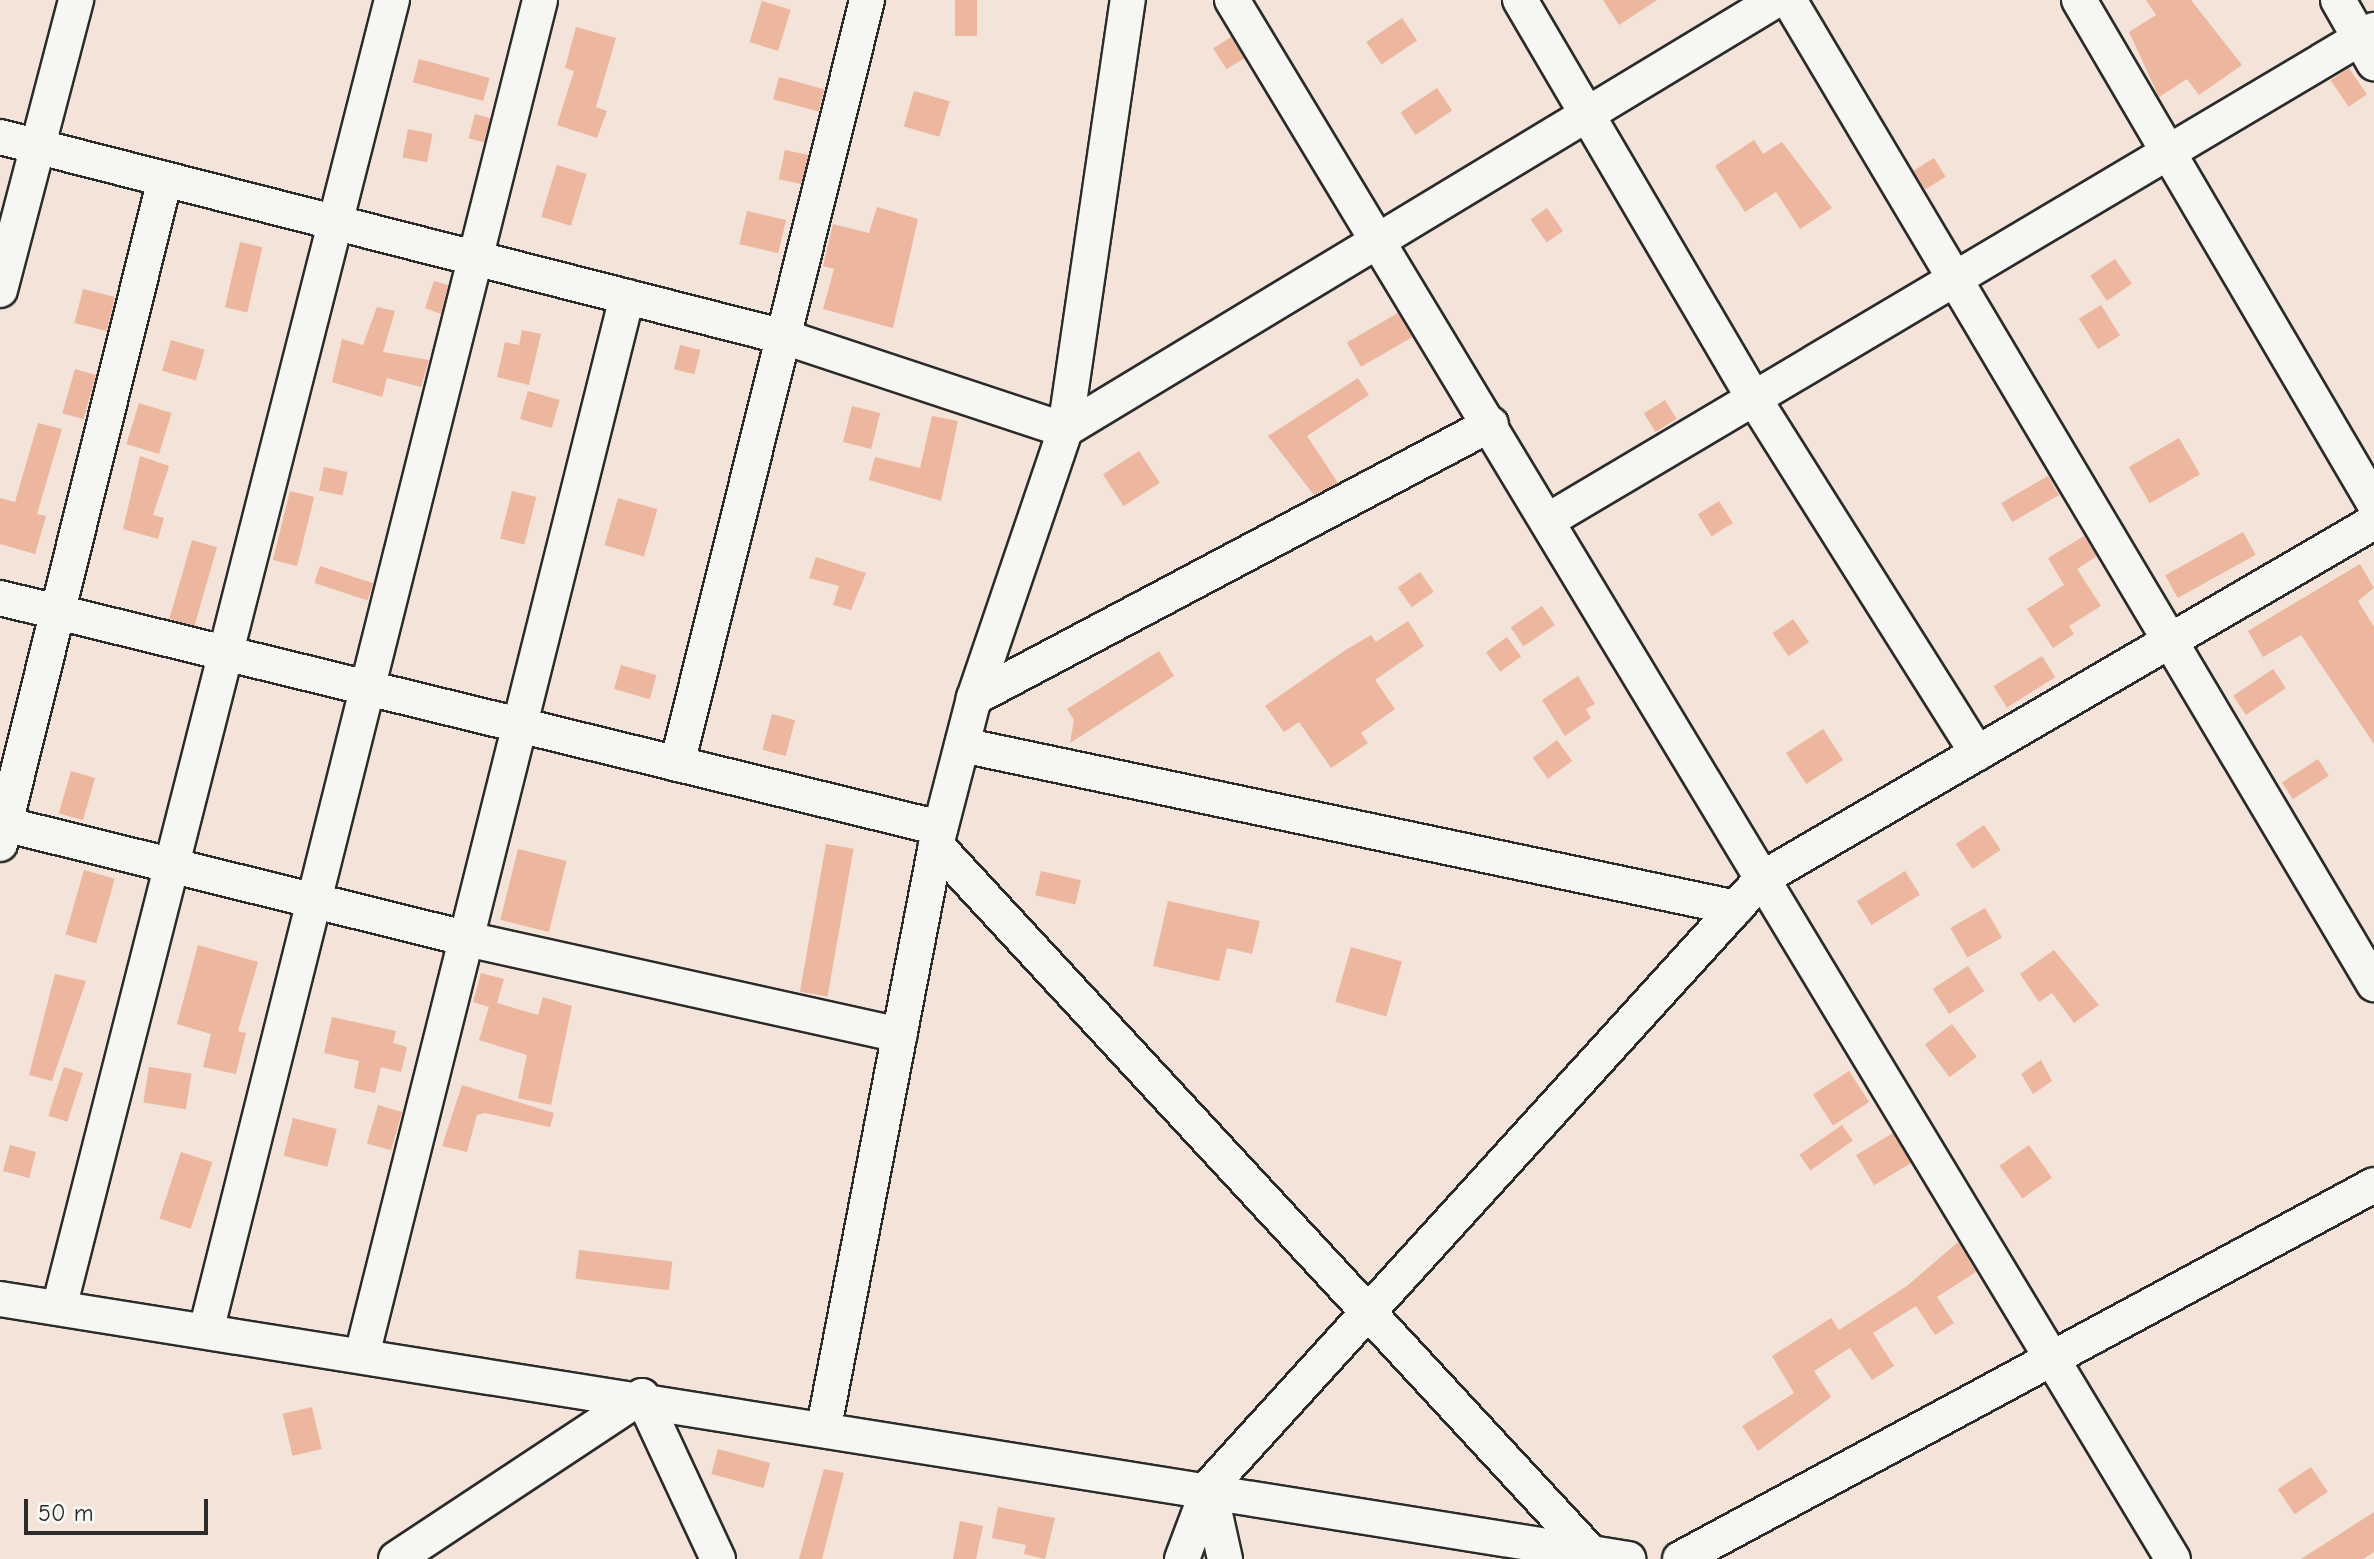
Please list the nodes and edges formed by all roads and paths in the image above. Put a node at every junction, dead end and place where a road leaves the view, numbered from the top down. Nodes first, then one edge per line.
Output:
1 (76, 0) edge
2 (392, 0) edge
3 (540, 0) edge
4 (867, 0) edge
5 (1232, 0) edge
6 (1520, 0) edge
7 (1776, 0) edge
8 (1789, 0) edge
9 (2079, 0) edge
10 (2338, 0) edge
11 (1123, 1) edge
12 (2369, 44) edge
13 (1588, 114) junction
14 (0, 137) edge
15 (37, 147) junction
16 (2168, 152) junction
17 (165, 179) junction
18 (335, 222) junction
19 (1382, 239) junction
20 (475, 258) junction
21 (1954, 278) junction
22 (0, 290) edge
23 (627, 297) junction
24 (784, 337) junction
25 (1753, 397) junction
26 (1491, 424) junction
27 (1065, 430) junction
28 (2374, 503) edge
29 (1549, 520) junction
30 (2374, 522) edge
31 (0, 598) edge
32 (57, 612) junction
33 (2170, 641) junction
34 (226, 653) junction
35 (367, 688) junction
36 (974, 698) junction
37 (521, 726) junction
38 (962, 745) junction
39 (1977, 753) junction
40 (677, 764) junction
41 (2, 830) edge
42 (938, 837) junction
43 (172, 865) junction
44 (1763, 878) junction
45 (314, 901) junction
46 (1736, 908) junction
47 (467, 939) junction
48 (2374, 984) edge
49 (899, 1035) junction
50 (2374, 1185) edge
51 (0, 1299) edge
52 (59, 1308) junction
53 (1370, 1314) junction
54 (206, 1331) junction
55 (362, 1355) junction
56 (2055, 1357) junction
57 (642, 1396) junction
58 (824, 1427) junction
59 (1209, 1487) junction
60 (439, 1548) edge
61 (1591, 1553) junction
62 (396, 1559) edge
63 (718, 1559) edge
64 (1182, 1559) edge
65 (1225, 1559) edge
66 (1628, 1559) edge
67 (1680, 1559) edge
68 (2173, 1559) edge

1 - 15 street
2 - 18 street
3 - 20 street
4 - 24 street
5 - 19 street
6 - 13 street
7 - 13 street
8 - 21 street
9 - 16 street
10 - 12 street
11 - 27 street
12 - 16 street
13 - 19 street
13 - 25 street
14 - 15 street
15 - 17 street
15 - 22 street
16 - 21 street
16 - 28 street
17 - 18 street
17 - 32 street
18 - 20 street
18 - 34 street
19 - 26 street
19 - 27 street
20 - 23 street
20 - 35 street
21 - 25 street
21 - 33 street
23 - 24 street
23 - 37 street
24 - 27 street
24 - 40 street
25 - 29 street
25 - 39 street
26 - 29 street
26 - 36 street
27 - 36 street
29 - 44 street
30 - 33 street
31 - 32 street
32 - 34 street
32 - 41 street
33 - 39 street
33 - 48 street
34 - 35 street
34 - 43 street
35 - 37 street
35 - 45 street
36 - 38 street
37 - 40 street
37 - 47 street
38 - 42 street
38 - 46 street
39 - 44 street
40 - 42 street
41 - 43 street
42 - 49 street
42 - 53 street
43 - 45 street
43 - 52 street
44 - 46 street
44 - 56 street
45 - 47 street
45 - 54 street
46 - 53 street
47 - 49 street
47 - 55 street
49 - 58 street
50 - 56 street
51 - 52 street
52 - 54 street
53 - 59 street
53 - 61 street
54 - 55 street
55 - 57 street
56 - 67 street
56 - 68 street
57 - 58 street
57 - 60 street
57 - 63 street
58 - 59 street
59 - 61 street
59 - 64 street
59 - 65 street
60 - 62 street
61 - 66 street

